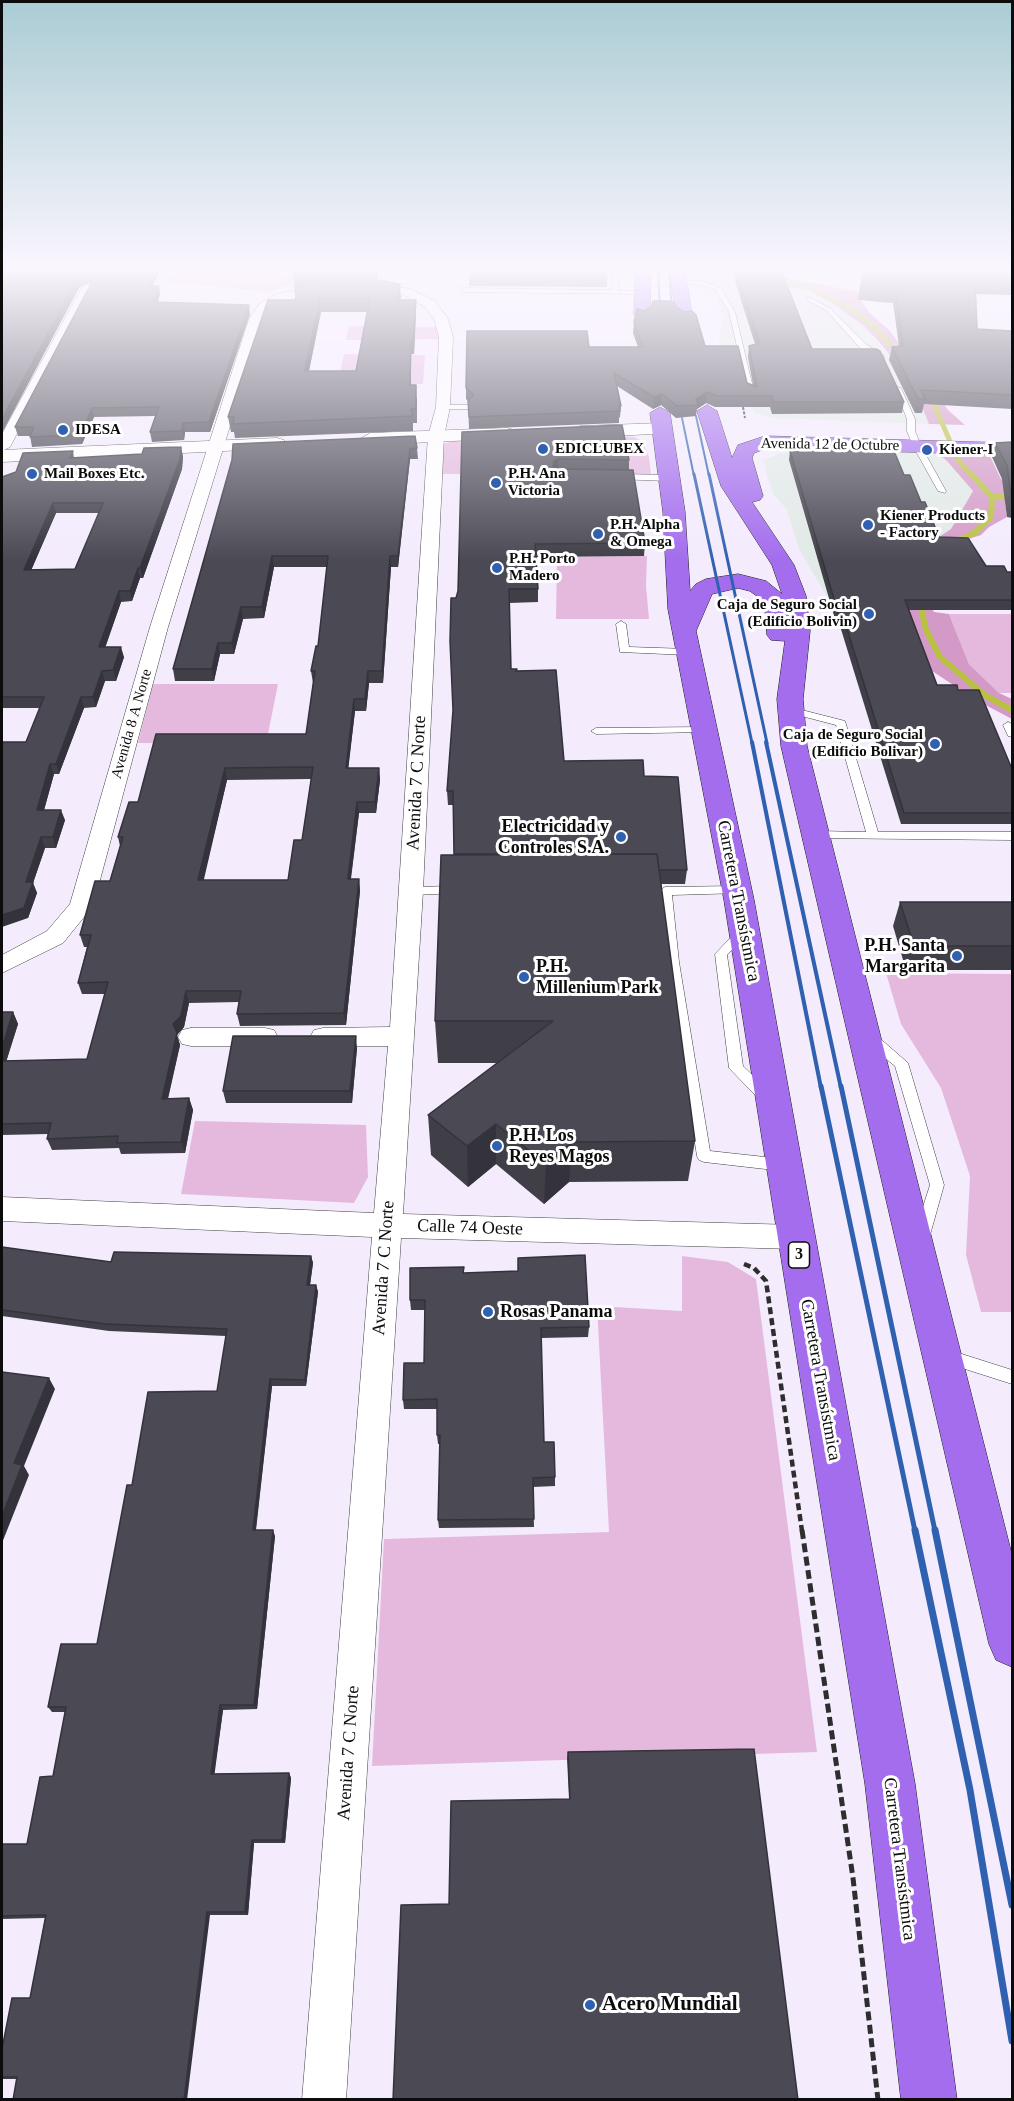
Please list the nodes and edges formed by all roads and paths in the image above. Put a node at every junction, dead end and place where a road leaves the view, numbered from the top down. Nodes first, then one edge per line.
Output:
1 (43, 365) edge
2 (241, 365) edge
3 (445, 365) edge
4 (745, 365) edge
5 (886, 365) edge
6 (888, 370) edge
7 (893, 381) edge
8 (752, 394) edge
9 (468, 406) edge
10 (443, 407) junction
11 (661, 421) joint
12 (7, 428) edge
13 (561, 432) edge
14 (527, 433) edge
15 (1012, 434) edge
16 (436, 436) junction
17 (924, 439) junction
18 (355, 440) edge
19 (978, 440) junction
20 (297, 443) edge
21 (216, 446) junction
22 (2, 447) edge
23 (1012, 449) edge
24 (2, 456) edge
25 (602, 477) edge
26 (669, 478) junction
27 (942, 491) dead end
28 (766, 541) junction
29 (621, 624) dead end
30 (686, 642) junction
31 (790, 704) junction
32 (704, 730) junction
33 (596, 731) dead end
34 (815, 835) junction
35 (873, 835) junction
36 (1012, 836) edge
37 (650, 889) edge
38 (471, 890) edge
39 (737, 890) junction
40 (412, 891) junction
41 (665, 891) junction
42 (2, 965) edge
43 (401, 1036) junction
44 (191, 1037) dead end
45 (783, 1165) junction
46 (2, 1209) edge
47 (387, 1226) junction
48 (795, 1237) junction
49 (737, 1261) dead end
50 (943, 1355) junction
51 (1012, 1377) edge
52 (1012, 1644) edge
53 (324, 2100) edge
54 (878, 2100) edge
55 (929, 2100) edge

1 - 12 street
2 - 21 street, Avenida 8 A Norte
3 - 10 street, Avenida 7 C Norte
4 - 8 lane
5 - 6 lane
7 - 17 lane
9 - 10 lane
10 - 16 street, Avenida 7 C Norte
11 - 13 street
11 - 26 main road, Carretera Transístmica / 3
12 - 22 street
14 - 16 street
15 - 19 main road, Avenida 12 de Octubre
16 - 18 street
16 - 40 street, Avenida 7 C Norte
17 - 19 main road, Avenida 12 de Octubre
17 - 27 lane
17 - 28 main road, Avenida 12 de Octubre
17 - 28 main road, Avenida 12 de Octubre
19 - 23 main road, Avenida 12 de Octubre
20 - 21 street
21 - 24 street
21 - 42 street, Avenida 8 A Norte
25 - 26 lane
26 - 30 main road, Carretera Transístmica / 3
28 - 31 main road
29 - 30 lane
30 - 31 main road
30 - 32 main road, Carretera Transístmica / 3
31 - 34 main road
31 - 35 lane
32 - 33 lane
32 - 39 main road, Carretera Transístmica / 3
34 - 35 lane
34 - 50 main road
35 - 36 lane
37 - 41 lane
38 - 40 lane
39 - 41 lane
39 - 45 main road, Carretera Transístmica / 3
40 - 43 street, Avenida 7 C Norte
41 - 45 lane
43 - 44 street
43 - 47 street, Avenida 7 C Norte
45 - 48 main road, Carretera Transístmica / 3
46 - 47 street, Calle 74 Oeste
47 - 48 street, Calle 74 Oeste
47 - 53 street, Avenida 7 C Norte
48 - 55 main road, Carretera Transístmica / 3
49 - 54 path
50 - 51 lane
50 - 52 main road

